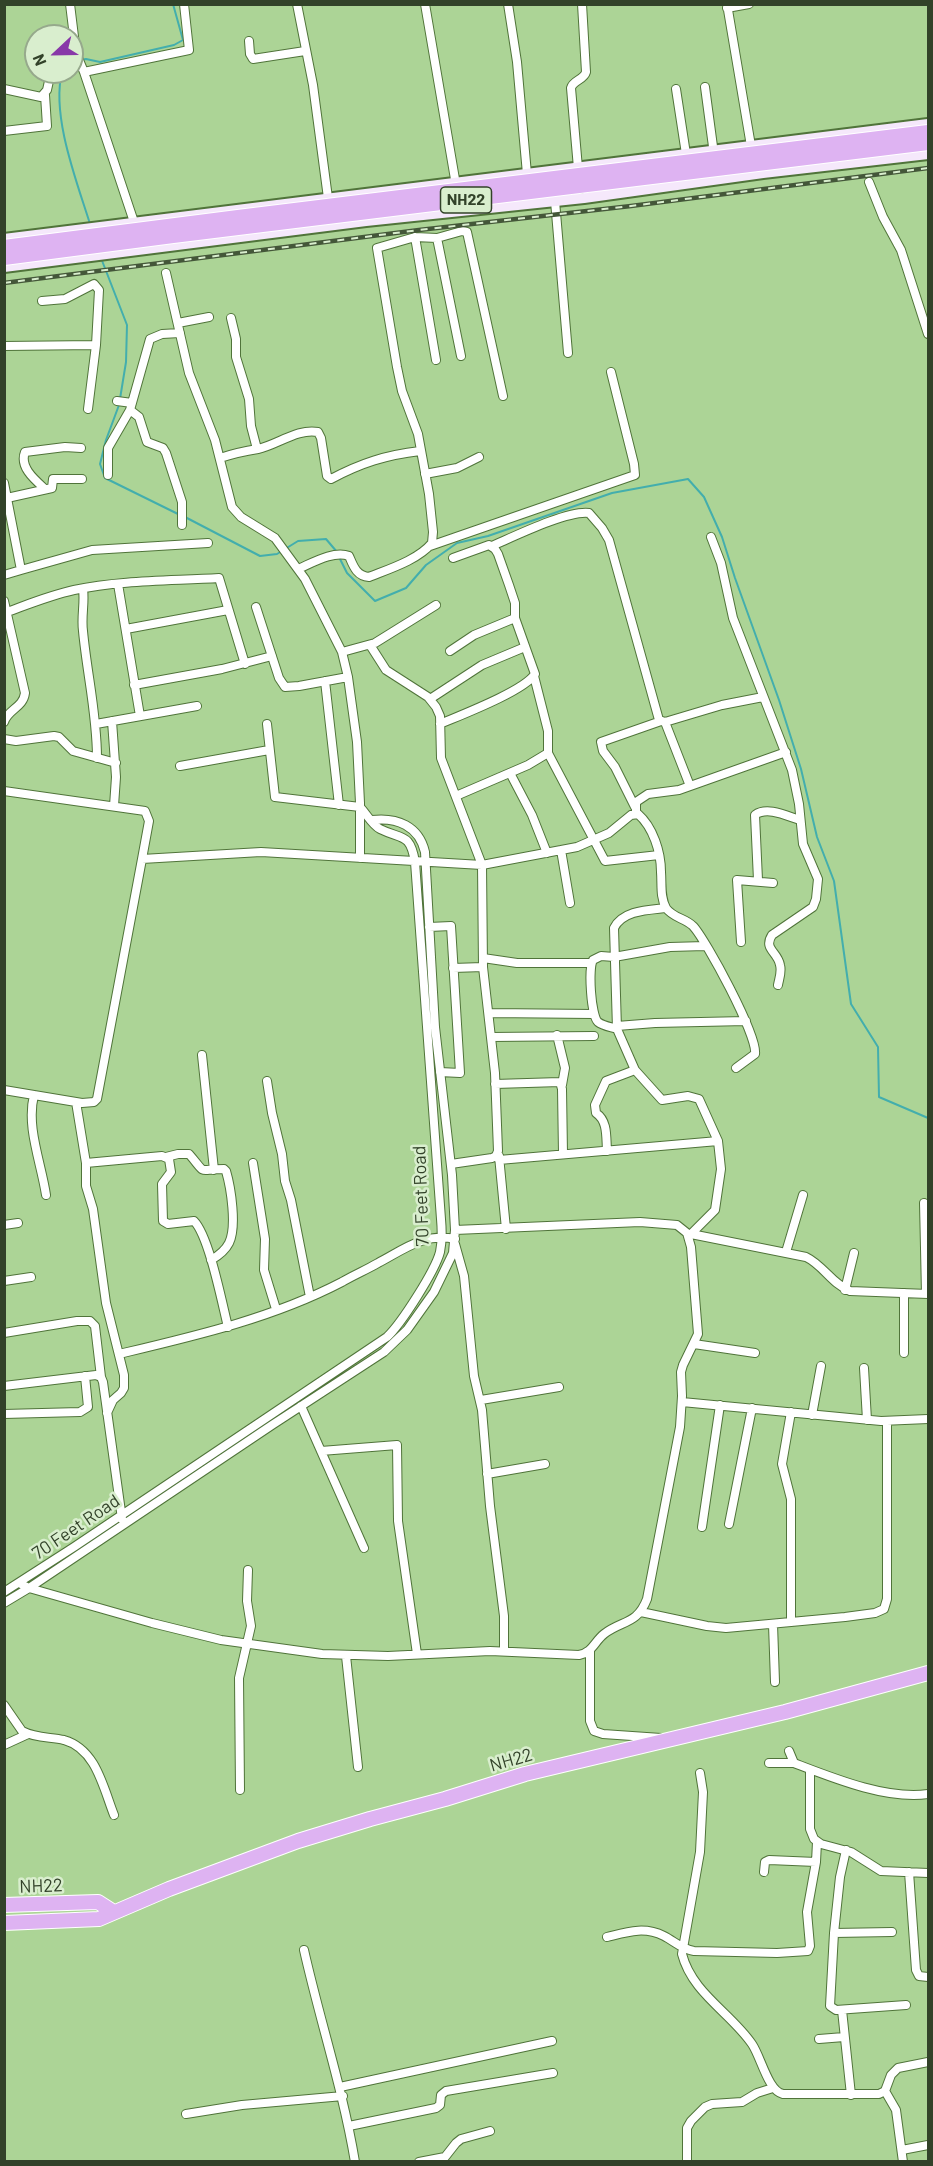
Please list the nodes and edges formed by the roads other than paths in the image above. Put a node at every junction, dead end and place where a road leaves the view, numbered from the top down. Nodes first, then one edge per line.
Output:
1 (70, 4) edge
2 (184, 4) edge
3 (297, 4) edge
4 (425, 4) edge
5 (508, 4) edge
6 (582, 4) edge
7 (749, 4) edge
8 (727, 6) edge
9 (72, 24) edge
10 (249, 41) dead end
11 (305, 51) junction
12 (84, 69) edge
13 (84, 75) edge
14 (48, 84) edge
15 (705, 87) dead end
16 (4, 88) edge
17 (676, 89) dead end
18 (45, 95) junction
19 (928, 124) edge
20 (4, 131) edge
21 (928, 132) edge
22 (928, 143) edge
23 (751, 146) junction
24 (714, 151) junction
25 (686, 154) junction
26 (928, 154) edge
27 (578, 168) junction
28 (527, 174) junction
29 (718, 180) junction
30 (869, 182) dead end
31 (456, 183) junction
32 (328, 198) junction
33 (555, 201) junction
34 (460, 210) junction
35 (150, 220) junction
36 (134, 222) junction
37 (415, 237) junction
38 (4, 239) edge
39 (439, 245) junction
40 (4, 247) edge
41 (154, 248) junction
42 (4, 258) edge
43 (4, 267) edge
44 (166, 273) dead end
45 (42, 301) dead end
46 (208, 317) dead end
47 (231, 318) dead end
48 (178, 323) junction
49 (180, 333) junction
50 (928, 334) edge
51 (96, 345) junction
52 (4, 346) edge
53 (568, 353) dead end
54 (461, 356) dead end
55 (436, 360) dead end
56 (611, 372) dead end
57 (503, 396) dead end
58 (126, 404) junction
59 (88, 409) dead end
60 (81, 448) dead end
61 (257, 449) junction
62 (420, 451) junction
63 (479, 457) dead end
64 (220, 458) junction
65 (425, 474) junction
66 (108, 475) dead end
67 (82, 479) dead end
68 (4, 483) edge
69 (45, 489) junction
70 (7, 498) junction
71 (182, 520) dead end
72 (711, 537) dead end
73 (208, 543) dead end
74 (430, 546) junction
75 (492, 546) junction
76 (453, 558) dead end
77 (298, 569) junction
78 (21, 570) junction
79 (4, 575) edge
80 (118, 584) junction
81 (83, 589) junction
82 (4, 602) edge
83 (436, 605) dead end
84 (256, 607) dead end
85 (228, 610) junction
86 (7, 612) junction
87 (515, 618) junction
88 (126, 629) junction
89 (370, 645) junction
90 (525, 647) junction
91 (450, 651) dead end
92 (342, 652) junction
93 (272, 656) junction
94 (244, 664) junction
95 (534, 676) junction
96 (348, 677) junction
97 (325, 681) junction
98 (134, 685) junction
99 (763, 697) junction
100 (430, 699) junction
101 (197, 706) dead end
102 (140, 716) junction
103 (112, 721) junction
104 (4, 722) edge
105 (663, 722) junction
106 (96, 724) junction
107 (267, 724) dead end
108 (440, 724) junction
109 (4, 740) edge
110 (269, 750) junction
111 (786, 752) junction
112 (548, 753) junction
113 (97, 758) junction
114 (116, 763) junction
115 (180, 766) dead end
116 (510, 773) junction
117 (690, 786) junction
118 (4, 791) edge
119 (456, 796) junction
120 (339, 805) junction
121 (114, 806) junction
122 (360, 807) junction
123 (635, 810) junction
124 (372, 820) junction
125 (800, 820) junction
126 (595, 839) junction
127 (561, 850) junction
128 (547, 853) junction
129 (659, 855) junction
130 (360, 858) junction
131 (142, 859) junction
132 (415, 862) junction
133 (425, 862) junction
134 (482, 865) junction
135 (758, 880) junction
136 (773, 883) dead end
137 (570, 903) dead end
138 (666, 908) junction
139 (429, 927) junction
140 (741, 942) dead end
141 (705, 946) junction
142 (614, 957) junction
143 (483, 958) junction
144 (591, 963) junction
145 (483, 967) junction
146 (453, 968) junction
147 (778, 985) dead end
148 (489, 1013) junction
149 (594, 1014) junction
150 (746, 1021) junction
151 (617, 1028) junction
152 (556, 1035) junction
153 (594, 1036) dead end
154 (491, 1037) junction
155 (202, 1055) dead end
156 (736, 1068) dead end
157 (635, 1070) junction
158 (440, 1072) junction
159 (267, 1081) dead end
160 (495, 1084) junction
161 (562, 1085) junction
162 (4, 1090) edge
163 (34, 1095) junction
164 (76, 1102) junction
165 (718, 1141) junction
166 (607, 1151) junction
167 (563, 1154) junction
168 (499, 1155) junction
169 (166, 1157) junction
170 (86, 1163) junction
171 (253, 1163) dead end
172 (451, 1164) junction
173 (214, 1170) junction
174 (46, 1195) dead end
175 (803, 1195) dead end
176 (924, 1203) dead end
177 (18, 1223) dead end
178 (4, 1225) edge
179 (506, 1229) junction
180 (690, 1235) junction
181 (442, 1237) junction
182 (455, 1238) junction
183 (786, 1252) junction
184 (854, 1253) dead end
185 (212, 1260) junction
186 (32, 1277) dead end
187 (4, 1281) edge
188 (845, 1290) junction
189 (904, 1293) junction
190 (927, 1294) edge
191 (310, 1297) junction
192 (276, 1309) junction
193 (228, 1327) junction
194 (4, 1333) edge
195 (382, 1341) junction
196 (694, 1344) junction
197 (388, 1349) junction
198 (119, 1353) junction
199 (755, 1353) dead end
200 (904, 1353) dead end
201 (821, 1365) dead end
202 (864, 1368) dead end
203 (86, 1376) junction
204 (101, 1377) junction
205 (4, 1386) edge
206 (559, 1387) dead end
207 (481, 1400) junction
208 (682, 1402) junction
209 (720, 1405) junction
210 (301, 1406) junction
211 (752, 1408) junction
212 (791, 1412) junction
213 (107, 1413) junction
214 (4, 1414) edge
215 (812, 1415) junction
216 (267, 1417) junction
217 (928, 1419) edge
218 (867, 1420) junction
219 (887, 1421) junction
220 (272, 1425) junction
221 (321, 1450) junction
222 (545, 1464) dead end
223 (487, 1474) junction
224 (121, 1515) junction
225 (729, 1524) dead end
226 (123, 1525) junction
227 (702, 1527) dead end
228 (364, 1548) dead end
229 (248, 1570) dead end
230 (19, 1583) junction
231 (29, 1588) junction
232 (4, 1592) edge
233 (4, 1603) edge
234 (641, 1612) junction
235 (791, 1622) junction
236 (773, 1624) junction
237 (248, 1644) junction
238 (590, 1651) junction
239 (504, 1652) junction
240 (417, 1654) junction
241 (346, 1656) junction
242 (928, 1673) edge
243 (775, 1682) dead end
244 (4, 1705) edge
245 (28, 1734) junction
246 (675, 1739) junction
247 (4, 1745) edge
248 (789, 1751) dead end
249 (769, 1763) dead end
250 (794, 1763) junction
251 (358, 1767) dead end
252 (810, 1770) junction
253 (700, 1773) dead end
254 (240, 1790) dead end
255 (928, 1796) edge
256 (114, 1815) dead end
257 (817, 1842) junction
258 (846, 1850) junction
259 (816, 1862) junction
260 (764, 1872) dead end
261 (909, 1872) junction
262 (928, 1873) edge
263 (4, 1905) edge
264 (112, 1911) junction
265 (4, 1923) edge
266 (892, 1932) dead end
267 (834, 1934) junction
268 (607, 1936) dead end
269 (683, 1949) junction
270 (304, 1950) dead end
271 (928, 1977) edge
272 (906, 2005) dead end
273 (842, 2010) junction
274 (844, 2037) junction
275 (819, 2039) dead end
276 (552, 2041) dead end
277 (928, 2062) edge
278 (553, 2073) dead end
279 (340, 2086) junction
280 (773, 2088) junction
281 (885, 2091) junction
282 (851, 2095) junction
283 (343, 2096) junction
284 (186, 2114) dead end
285 (349, 2126) junction
286 (490, 2131) dead end
287 (928, 2145) edge
288 (902, 2150) junction
289 (355, 2162) edge
290 (419, 2162) edge
291 (687, 2162) edge
292 (903, 2162) edge

1 - 9 street
2 - 12 street
3 - 11 street
4 - 31 street
5 - 28 street
6 - 27 street
7 - 8 street
8 - 23 street
10 - 11 street
11 - 32 street
13 - 36 street
14 - 18 street
15 - 24 street
16 - 18 street
17 - 25 street
18 - 20 street
19 - 23 street
21 - 40 highway, NH22, bridge
22 - 42 highway, NH22, bridge
23 - 24 street
24 - 25 street
24 - 29 street
25 - 27 street
26 - 29 street
27 - 28 street
28 - 31 street
29 - 33 street
30 - 50 street
31 - 32 street
31 - 34 street
32 - 35 street
33 - 34 street
33 - 53 street
34 - 41 street
35 - 36 street
35 - 41 street
36 - 38 street
37 - 39 street
37 - 55 street
37 - 62 street
39 - 54 street
39 - 57 street
41 - 43 street
44 - 48 street
45 - 51 street
46 - 48 street
47 - 61 street
48 - 49 street
49 - 58 street
49 - 64 street
51 - 52 street
51 - 59 street
56 - 74 street
58 - 66 street
58 - 71 street
60 - 69 street
61 - 62 street
61 - 64 street
62 - 65 street
63 - 65 street
64 - 77 street
65 - 74 street
67 - 69 street
68 - 70 street
69 - 70 street
70 - 78 street
72 - 99 street
73 - 78 street
74 - 77 street
75 - 76 street
75 - 87 street
75 - 105 street
77 - 92 street
78 - 79 street
80 - 81 street
80 - 85 street
80 - 88 street
81 - 86 street
81 - 106 street
82 - 86 street
83 - 89 street
84 - 93 street
85 - 88 street
85 - 94 street
86 - 104 street
87 - 90 street
87 - 91 street
88 - 98 street
89 - 92 street
89 - 100 street
90 - 95 street
90 - 100 street
92 - 96 street
93 - 94 street
93 - 97 street
94 - 98 street
95 - 108 street
95 - 112 street
96 - 97 street
96 - 122 street
97 - 120 street
98 - 102 street
99 - 105 street
99 - 111 street
100 - 108 street
101 - 102 street
102 - 103 street
103 - 106 street
103 - 114 street
105 - 117 street
105 - 123 street
106 - 113 street
107 - 110 street
108 - 119 street
109 - 113 street
110 - 115 street
110 - 120 street
111 - 117 street
111 - 125 street
112 - 116 street
112 - 126 street
113 - 114 street
114 - 121 street
116 - 119 street
116 - 128 street
117 - 123 street
118 - 121 street
119 - 134 street
120 - 122 street
121 - 131 street
122 - 124 street, 70 Feet Road
122 - 130 street
123 - 126 street
123 - 129 street
124 - 132 street, 70 Feet Road
124 - 133 street, 70 Feet Road
125 - 135 street
125 - 147 street
126 - 127 street
126 - 129 street
127 - 128 street
127 - 137 street
128 - 134 street
129 - 138 street
130 - 131 street
130 - 132 street
131 - 164 street
132 - 133 street
132 - 181 street, 70 Feet Road
133 - 134 street
133 - 139 street, 70 Feet Road
134 - 143 street
135 - 136 street
135 - 140 street
138 - 141 street
138 - 142 street
139 - 146 street
139 - 158 street, 70 Feet Road
141 - 142 street
141 - 150 street
142 - 144 street
142 - 151 street
143 - 144 street
143 - 145 street
144 - 149 street
145 - 146 street
145 - 148 street
146 - 158 street
148 - 149 street
148 - 154 street
149 - 151 street
150 - 151 street
150 - 156 street
151 - 157 street
152 - 153 street
152 - 154 street
152 - 161 street
154 - 160 street
155 - 173 street
157 - 165 street
157 - 166 street
158 - 172 street, 70 Feet Road
159 - 191 street
160 - 161 street
160 - 168 street
161 - 167 street
162 - 163 street
163 - 164 street
163 - 174 street
164 - 170 street
165 - 166 street
165 - 180 street
166 - 167 street
167 - 168 street
168 - 172 street
168 - 179 street
169 - 170 street
169 - 173 street
169 - 185 street
170 - 198 street
171 - 192 street
172 - 182 street, 70 Feet Road
173 - 185 street
175 - 183 street
176 - 190 street
177 - 178 street
179 - 180 street
179 - 182 street
180 - 183 street
180 - 196 street
181 - 182 street
181 - 191 street
181 - 195 street, 70 Feet Road
182 - 197 street, 70 Feet Road
182 - 207 street
183 - 188 street
184 - 188 street
185 - 193 street
186 - 187 street
188 - 189 street
189 - 190 street
189 - 200 street
191 - 192 street
192 - 193 street
193 - 198 street
194 - 204 street
195 - 197 street
195 - 216 street, 70 Feet Road
196 - 199 street
196 - 208 street
197 - 210 street, 70 Feet Road
198 - 213 street
201 - 215 street
202 - 218 street
203 - 204 street
203 - 205 street
203 - 214 street
204 - 213 street
206 - 207 street
207 - 223 street
208 - 209 street
208 - 234 street
209 - 211 street
209 - 227 street
210 - 220 street, 70 Feet Road
210 - 221 street
211 - 212 street
211 - 225 street
212 - 215 street
212 - 235 street
213 - 224 street
215 - 218 street
216 - 220 street
216 - 224 street, 70 Feet Road
217 - 219 street
218 - 219 street
219 - 235 street
220 - 226 street, 70 Feet Road
221 - 228 street
221 - 240 street
222 - 223 street
223 - 239 street
224 - 226 street
224 - 230 street, 70 Feet Road
226 - 231 street, 70 Feet Road
229 - 237 street
230 - 231 street
230 - 232 street, 70 Feet Road
231 - 233 street, 70 Feet Road
231 - 237 street
234 - 236 street
234 - 238 street
235 - 236 street
236 - 243 street
237 - 241 street
237 - 254 street
238 - 239 street
238 - 246 street
239 - 240 street
240 - 241 street
241 - 251 street
242 - 246 highway, NH22
244 - 245 street
245 - 247 street
245 - 256 street
246 - 264 highway, NH22
248 - 250 street
249 - 250 street
250 - 252 street
252 - 255 street
252 - 257 street
253 - 269 street
257 - 258 street
257 - 259 street
258 - 261 street
258 - 267 street
259 - 260 street
259 - 269 street
261 - 262 street
261 - 271 street
263 - 264 highway, NH22
264 - 265 highway, NH22
266 - 267 street
267 - 273 street
268 - 269 street
269 - 280 street
270 - 279 street
272 - 273 street
273 - 274 street
274 - 275 street
274 - 282 street
276 - 279 street
277 - 281 street
278 - 285 street
279 - 283 street
280 - 282 street
280 - 291 street
281 - 282 street
281 - 288 street
283 - 284 street
283 - 285 street
285 - 289 street
286 - 290 street
287 - 288 street
288 - 292 street

